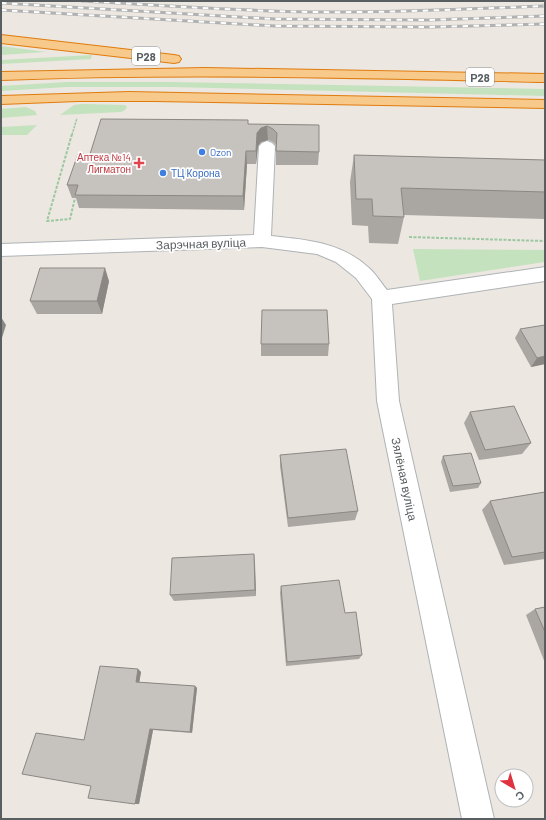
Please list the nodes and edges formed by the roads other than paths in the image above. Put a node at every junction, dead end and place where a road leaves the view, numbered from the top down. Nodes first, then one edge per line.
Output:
1 (1, 39) edge
2 (291, 72) junction
3 (1, 76) edge
4 (545, 78) edge
5 (1, 100) edge
6 (545, 104) edge
7 (267, 146) dead end
8 (262, 241) junction
9 (1, 250) edge
10 (545, 274) edge
11 (382, 298) junction
12 (478, 819) edge

1 - 2 highway, Р28
2 - 3 highway, Р28
2 - 4 highway, Р28
5 - 6 highway, Р28
7 - 8 street
8 - 9 street, Зарэчная вуліца
8 - 11 street, Зарэчная вуліца
10 - 11 street
11 - 12 street, Зялёная вуліца

